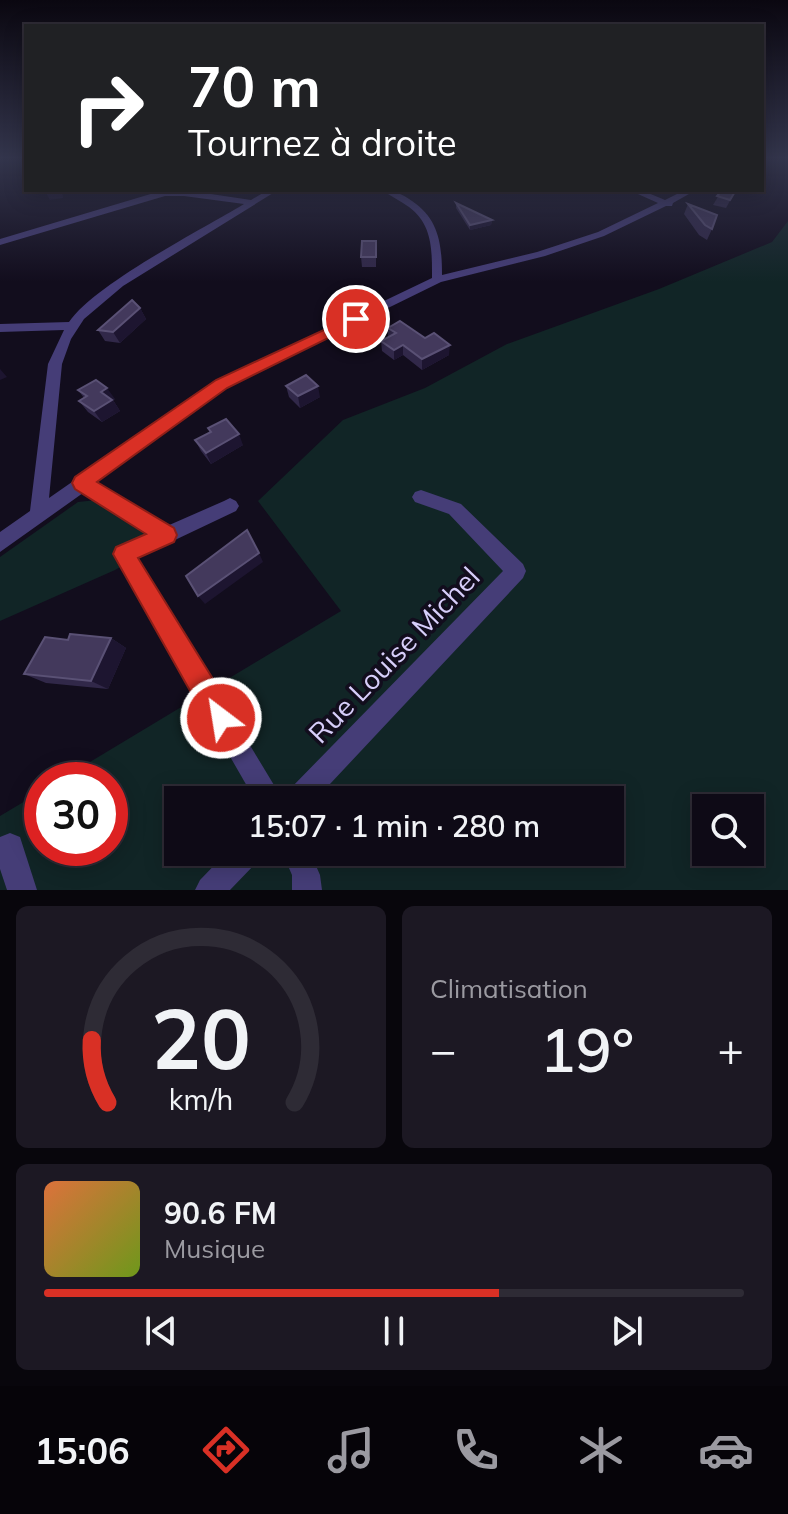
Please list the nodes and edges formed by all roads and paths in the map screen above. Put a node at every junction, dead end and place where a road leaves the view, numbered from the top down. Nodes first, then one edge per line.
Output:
1 (142, 200) edge
2 (228, 200) edge
3 (258, 200) edge
4 (405, 200) edge
5 (658, 200) edge
6 (676, 200) edge
7 (252, 203) junction
8 (669, 204) junction
9 (0, 242) edge
10 (437, 280) junction
11 (73, 326) junction
12 (0, 328) edge
13 (81, 483) junction
14 (421, 497) dead end
15 (230, 506) dead end
16 (39, 513) junction
17 (166, 535) junction
18 (0, 543) edge
19 (262, 786) edge
20 (310, 786) edge
21 (0, 855) edge
22 (233, 866) edge
23 (302, 866) edge
24 (22, 890) edge
25 (210, 890) edge
26 (307, 890) edge

1 - 9 street
2 - 7 street
3 - 7 street
4 - 10 street
5 - 8 street
6 - 8 street
7 - 11 street
8 - 10 street
10 - 13 street
11 - 12 street
11 - 16 street
13 - 16 street
13 - 17 street
14 - 20 street, Rue Louise Michel
15 - 17 street
16 - 18 street
17 - 19 street
21 - 24 street
22 - 25 street
23 - 26 street

